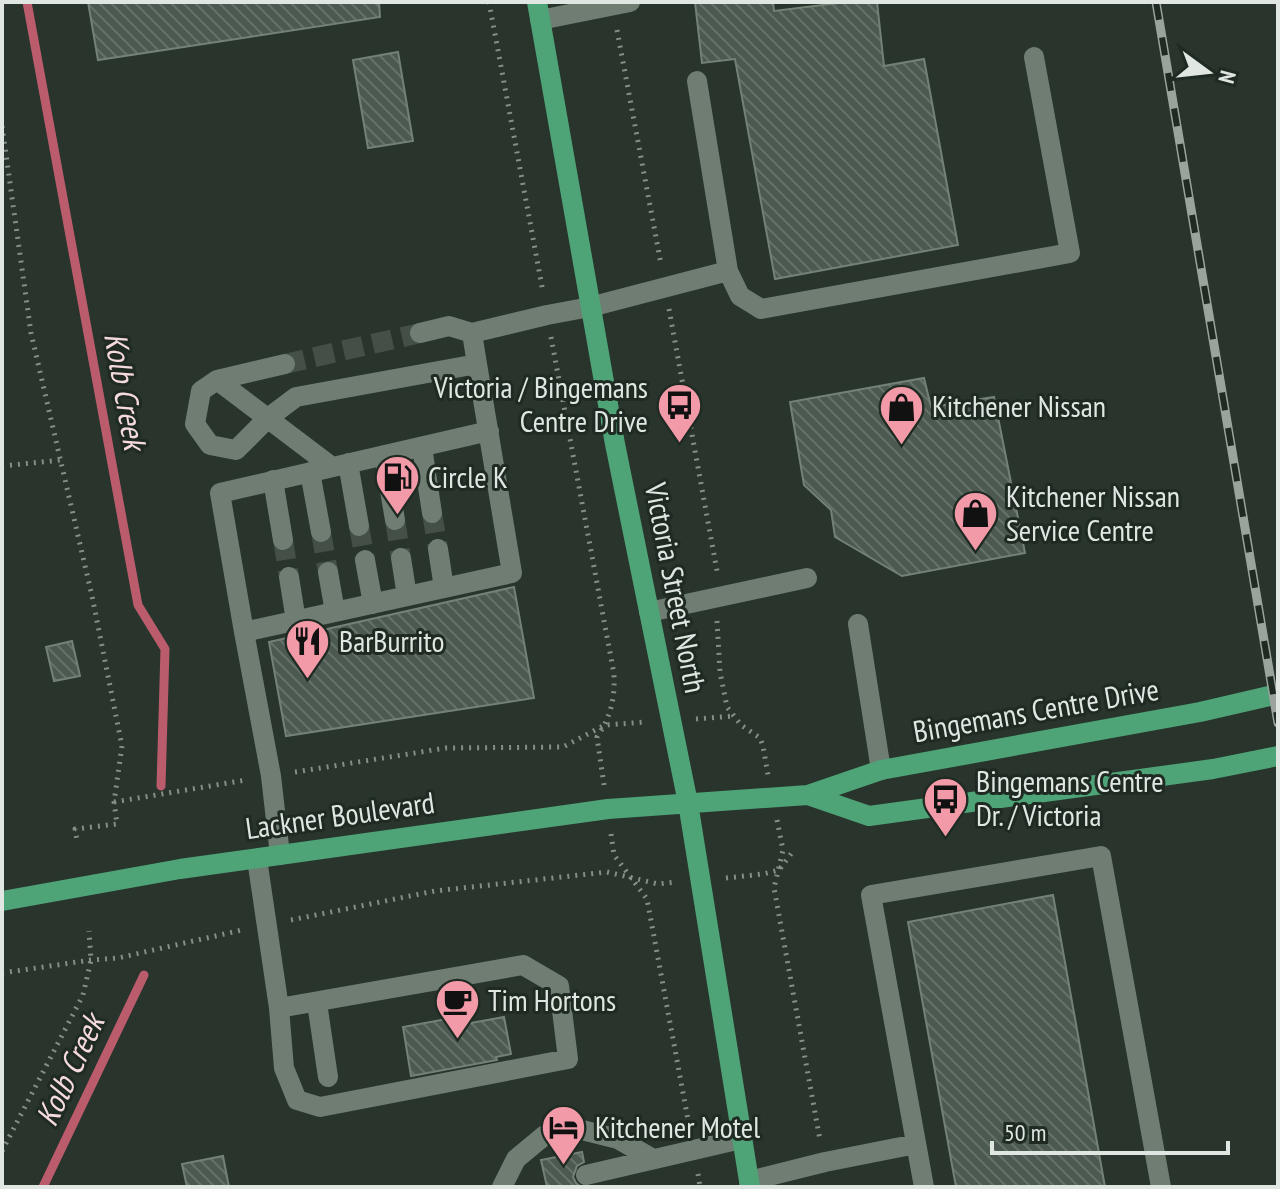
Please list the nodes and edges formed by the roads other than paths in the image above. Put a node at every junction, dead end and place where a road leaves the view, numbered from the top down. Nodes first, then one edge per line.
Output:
1 (621, 4) edge
2 (538, 11) edge
3 (1034, 57) dead end
4 (697, 81) dead end
5 (728, 271) junction
6 (590, 307) junction
7 (420, 333) tunnel mouth
8 (472, 333) junction
9 (285, 364) tunnel mouth
10 (477, 364) junction
11 (217, 380) junction
12 (268, 418) junction
13 (489, 431) junction
14 (422, 447) junction
15 (384, 455) junction
16 (340, 465) junction
17 (310, 472) junction
18 (273, 480) junction
19 (432, 513) tunnel mouth
20 (395, 520) tunnel mouth
21 (359, 526) tunnel mouth
22 (321, 532) tunnel mouth
23 (283, 540) tunnel mouth
24 (438, 549) tunnel mouth
25 (401, 558) tunnel mouth
26 (365, 560) tunnel mouth
27 (328, 572) tunnel mouth
28 (289, 577) tunnel mouth
29 (807, 578) dead end
30 (444, 588) junction
31 (407, 596) junction
32 (373, 604) junction
33 (335, 612) junction
34 (649, 612) junction
35 (296, 621) junction
36 (858, 624) dead end
37 (244, 632) junction
38 (1278, 694) edge
39 (1278, 756) edge
40 (881, 770) junction
41 (808, 795) junction
42 (688, 803) junction
43 (280, 855) junction
44 (257, 859) junction
45 (2, 901) edge
46 (317, 1003) junction
47 (279, 1008) junction
48 (328, 1077) dead end
49 (741, 1139) junction
50 (916, 1144) junction
51 (653, 1159) junction
52 (586, 1175) dead end
53 (750, 1184) edge
54 (502, 1187) edge
55 (924, 1187) edge
56 (1161, 1187) edge

1 - 2 lane
2 - 6 main road, Victoria Street North
3 - 5 lane
4 - 5 lane
5 - 6 lane
6 - 8 lane
6 - 34 main road, Victoria Street North
7 - 8 lane
8 - 10 lane
9 - 11 lane
10 - 12 lane
10 - 13 lane
11 - 12 lane
11 - 12 lane
12 - 16 lane
13 - 14 lane
13 - 30 lane
14 - 15 lane
14 - 19 lane
15 - 16 lane
15 - 20 lane
16 - 17 lane
16 - 21 lane
17 - 18 lane
17 - 22 lane
18 - 23 lane
18 - 37 lane
24 - 30 lane
25 - 31 lane
26 - 32 lane
27 - 33 lane
28 - 35 lane
29 - 34 lane
30 - 31 lane
31 - 32 lane
32 - 33 lane
33 - 35 lane
34 - 42 main road, Victoria Street North
35 - 37 lane
36 - 40 lane
37 - 43 lane
38 - 40 main road, Bingemans Centre Drive
39 - 41 main road, Bingemans Centre Drive
40 - 41 main road, Bingemans Centre Drive
41 - 42 main road, Bingemans Centre Drive
42 - 43 main road, Lackner Boulevard
42 - 49 main road, Victoria Street North
43 - 44 main road, Lackner Boulevard
44 - 45 main road, Lackner Boulevard
44 - 47 lane
46 - 47 lane
46 - 47 lane
46 - 48 lane
49 - 51 lane
49 - 53 main road, Victoria Street North
50 - 53 lane
50 - 55 lane
50 - 56 lane
51 - 52 lane
51 - 54 lane

